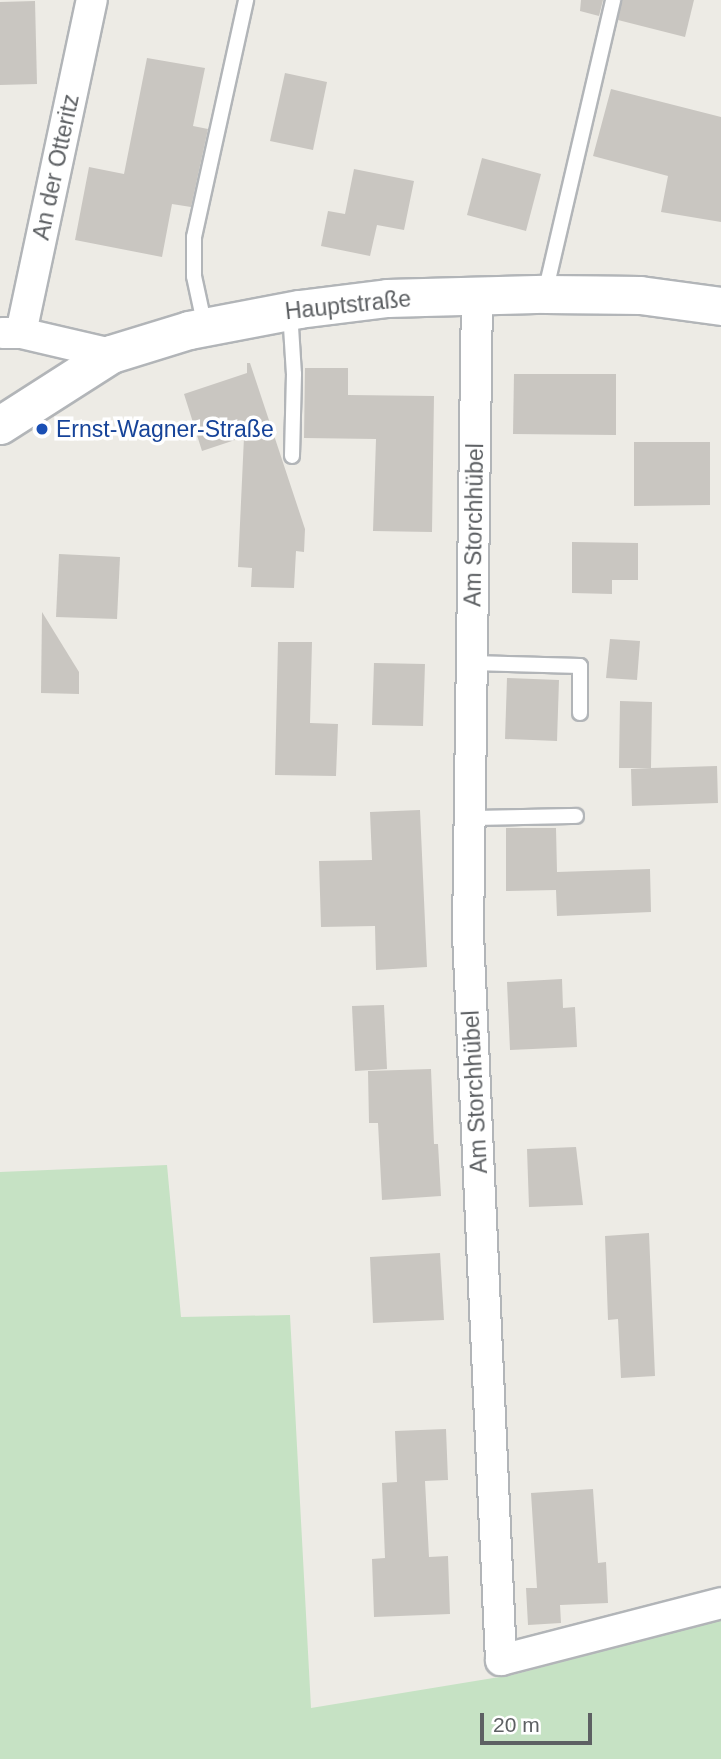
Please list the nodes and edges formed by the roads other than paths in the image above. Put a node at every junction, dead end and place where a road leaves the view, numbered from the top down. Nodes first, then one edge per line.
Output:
1 (92, 0) edge
2 (246, 0) edge
3 (613, 0) edge
4 (545, 295) junction
5 (477, 296) junction
6 (721, 306) edge
7 (290, 310) junction
8 (205, 327) junction
9 (10, 333) edge
10 (111, 354) junction
11 (0, 425) edge
12 (292, 456) dead end
13 (472, 663) junction
14 (580, 713) dead end
15 (576, 816) dead end
16 (470, 818) junction
17 (721, 1603) edge

1 - 9 street, An der Otteritz
2 - 8 lane
3 - 4 lane
4 - 5 street, Hauptstraße
4 - 6 street, Hauptstraße
5 - 7 street, Hauptstraße
5 - 13 street, Am Storchhübel
7 - 8 street, Hauptstraße
7 - 12 lane
8 - 10 street, Hauptstraße
9 - 10 street
10 - 11 street, Hauptstraße
13 - 14 lane
13 - 16 street, Am Storchhübel
15 - 16 lane
16 - 17 street, Am Storchhübel

